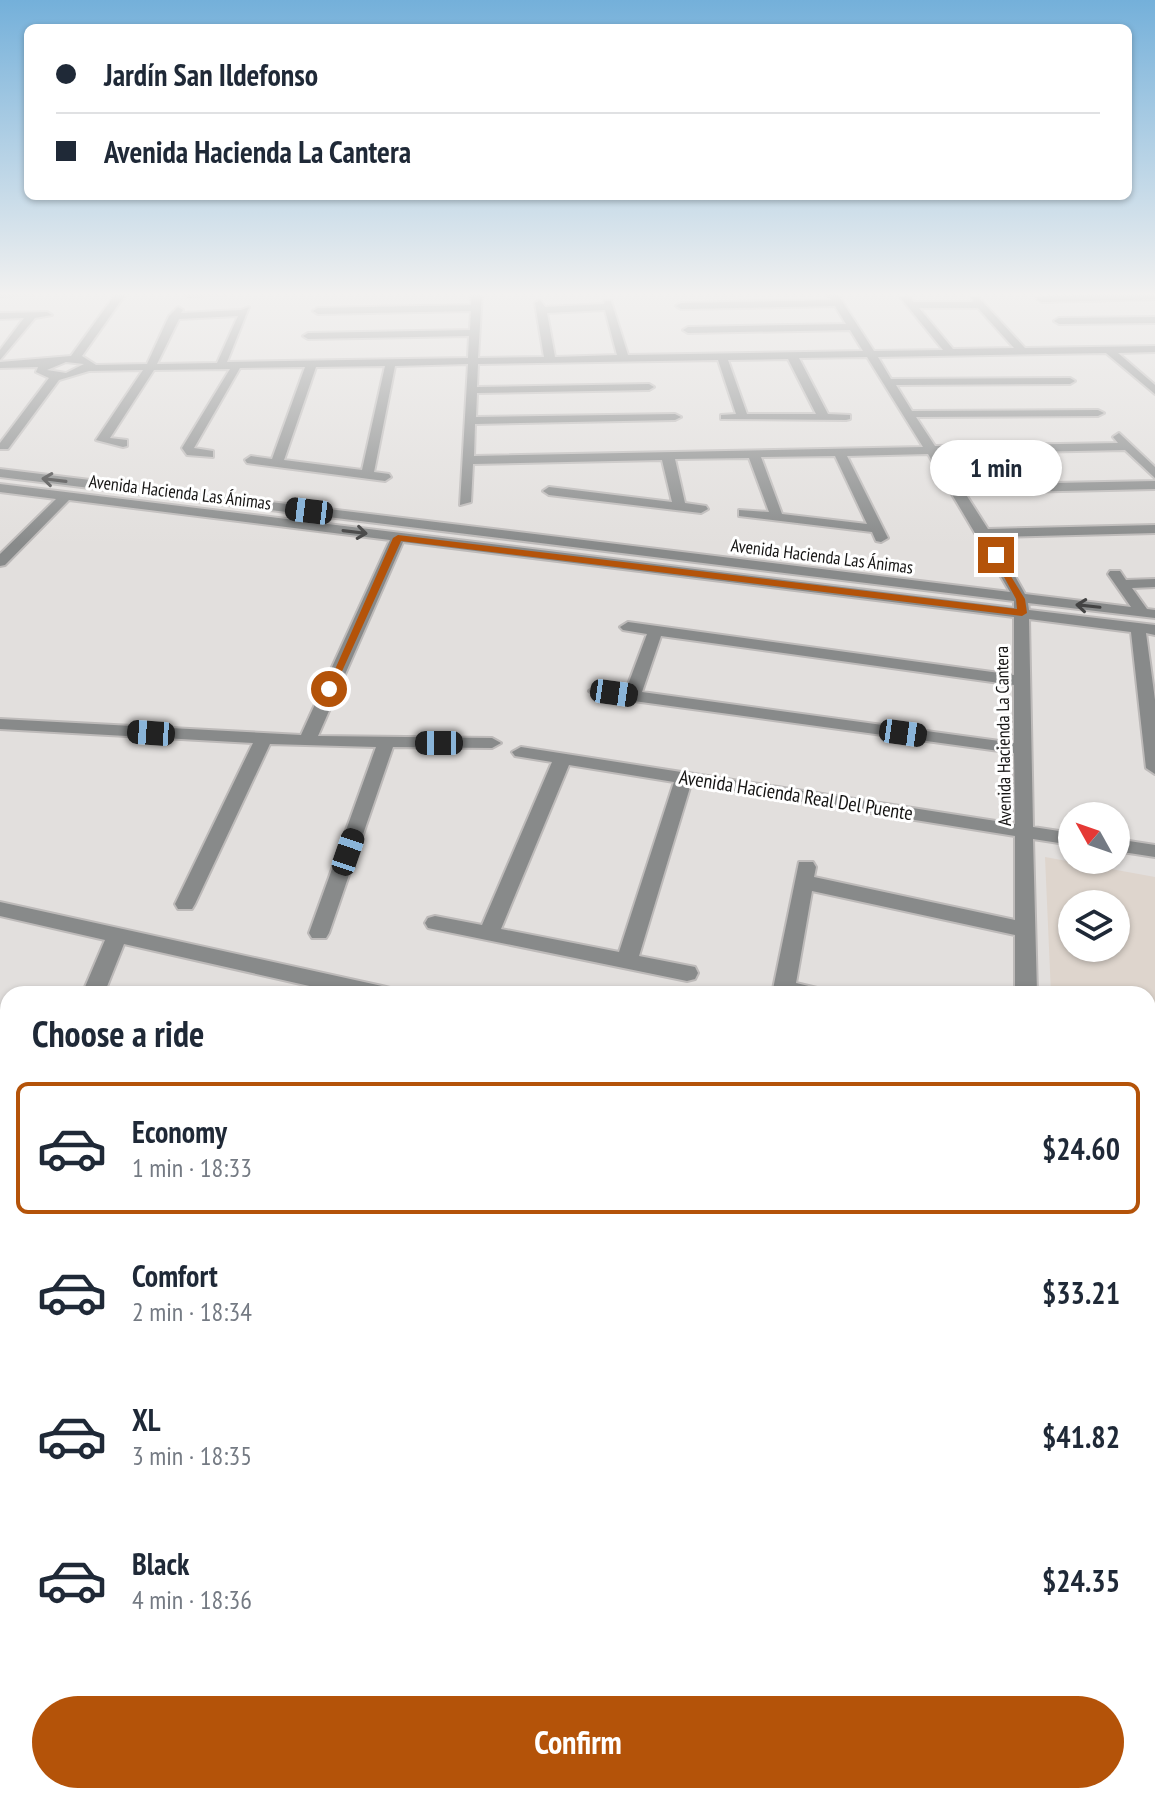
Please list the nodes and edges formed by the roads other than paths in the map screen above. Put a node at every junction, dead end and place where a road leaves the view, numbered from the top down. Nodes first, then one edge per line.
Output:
1 (56, 376) edge
2 (144, 376) edge
3 (230, 376) edge
4 (307, 376) edge
5 (388, 376) edge
6 (472, 376) edge
7 (729, 376) edge
8 (803, 376) edge
9 (884, 376) edge
10 (1138, 376) edge
11 (888, 382) junction
12 (471, 390) junction
13 (1155, 391) edge
14 (1079, 392) dead end
15 (1089, 402) dead end
16 (908, 414) junction
17 (675, 417) dead end
18 (725, 417) dead end
19 (743, 417) junction
20 (824, 417) junction
21 (846, 417) dead end
22 (657, 418) junction
23 (469, 421) junction
24 (123, 443) dead end
25 (4, 446) dead end
26 (929, 451) junction
27 (840, 453) junction
28 (209, 454) dead end
29 (754, 455) junction
30 (668, 457) junction
31 (251, 460) dead end
32 (467, 460) junction
33 (277, 463) junction
34 (0, 473) edge
35 (367, 474) junction
36 (1155, 474) edge
37 (385, 477) dead end
38 (585, 477) junction
39 (1155, 485) edge
40 (0, 488) edge
41 (954, 489) junction
42 (549, 491) dead end
43 (66, 496) junction
44 (465, 502) dead end
45 (679, 506) junction
46 (701, 509) dead end
47 (744, 513) dead end
48 (777, 517) junction
49 (1155, 529) edge
50 (984, 533) junction
51 (398, 538) junction
52 (0, 562) edge
53 (1155, 583) edge
54 (1021, 606) junction
55 (1147, 621) edge
56 (628, 627) dead end
57 (656, 630) junction
58 (1022, 681) junction
59 (597, 691) dead end
60 (632, 696) junction
61 (0, 724) edge
62 (263, 740) junction
63 (307, 741) junction
64 (386, 743) junction
65 (492, 743) dead end
66 (1023, 749) junction
67 (521, 752) dead end
68 (563, 758) junction
69 (1155, 766) edge
70 (684, 777) junction
71 (1024, 831) junction
72 (1058, 837) edge
73 (1130, 847) edge
74 (1155, 851) edge
75 (185, 904) dead end
76 (0, 909) edge
77 (435, 923) dead end
78 (1025, 930) junction
79 (319, 933) dead end
80 (488, 934) junction
81 (117, 937) junction
82 (627, 961) junction
83 (687, 973) dead end
84 (96, 986) edge
85 (299, 986) edge
86 (784, 986) edge
87 (1026, 986) edge

1 - 25 street
2 - 24 street
3 - 28 street
4 - 33 street
5 - 35 street
6 - 12 street
7 - 19 street
8 - 20 street
9 - 11 street, Avenida Hacienda La Cantera
10 - 13 street
11 - 14 street
11 - 16 street, Avenida Hacienda La Cantera
12 - 22 street
12 - 23 street
15 - 16 street
16 - 26 street, Avenida Hacienda La Cantera
17 - 22 street
18 - 19 street
19 - 20 street
20 - 21 street
22 - 23 street
23 - 32 street
26 - 27 street
26 - 36 street
26 - 41 street, Avenida Hacienda La Cantera
27 - 29 street
27 - 48 street
29 - 30 street
29 - 48 street
30 - 38 street
30 - 45 street
31 - 33 street
32 - 38 street
32 - 44 street
33 - 35 street
54 -> 34 street, Avenida Hacienda Las Ánimas
35 - 37 street
38 - 42 street
38 - 45 street
39 - 41 street
40 - 43 street, Avenida Hacienda Las Ánimas
41 - 50 street, Avenida Hacienda La Cantera
43 -> 51 street, Avenida Hacienda Las Ánimas
43 - 52 street
45 - 46 street
47 - 48 street
49 - 50 street
50 - 54 street, Avenida Hacienda La Cantera
51 - 54 street, Avenida Hacienda Las Ánimas
51 - 63 street
53 - 55 street
54 - 55 street
54 - 58 street, Avenida Hacienda La Cantera
55 - 69 street
56 - 57 street
57 - 58 street
57 - 60 street
58 - 66 street, Avenida Hacienda La Cantera
59 - 60 street
60 - 66 street
61 - 62 street
62 - 63 street
62 - 75 street
63 - 64 street
64 - 65 street
64 - 79 street
66 - 71 street, Avenida Hacienda La Cantera
67 - 68 street, Avenida Hacienda Real Del Puente
68 - 70 street, Avenida Hacienda Real Del Puente
68 - 80 street
70 - 71 street, Avenida Hacienda Real Del Puente
70 - 82 street
71 - 72 street, Avenida Hacienda Real Del Puente
71 - 78 street, Avenida Hacienda La Cantera
73 - 74 street
76 - 81 street
77 - 80 street
78 - 86 street
78 - 87 street, Avenida Hacienda La Cantera
80 - 82 street
81 - 84 street
81 - 85 street
82 - 83 street

